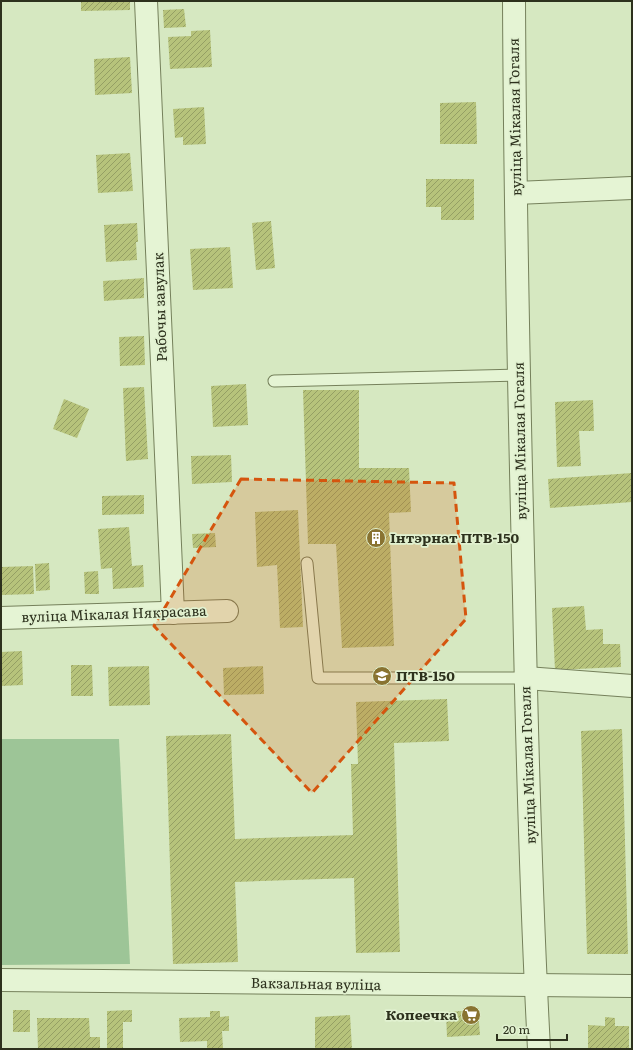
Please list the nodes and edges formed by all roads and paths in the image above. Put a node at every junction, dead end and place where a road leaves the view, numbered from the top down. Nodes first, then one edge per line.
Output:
1 (146, 1) edge
2 (514, 1) edge
3 (632, 188) edge
4 (516, 192) junction
5 (518, 375) junction
6 (274, 381) dead end
7 (307, 563) dead end
8 (227, 611) dead end
9 (173, 612) junction
10 (1, 618) edge
11 (526, 678) junction
12 (632, 686) edge
13 (1, 980) edge
14 (535, 986) junction
15 (632, 986) edge
16 (539, 1049) edge

1 - 9 street, Рабочы завулак
2 - 4 street, вуліца Мікалая Гогаля
3 - 4 street
4 - 5 street, вуліца Мікалая Гогаля
5 - 6 lane
5 - 11 street, вуліца Мікалая Гогаля
7 - 11 lane
8 - 9 street, вуліца Мікалая Някрасава
9 - 10 street, вуліца Мікалая Някрасава
11 - 12 street
11 - 14 street, вуліца Мікалая Гогаля
13 - 14 street, Вакзальная вуліца
14 - 15 street, Вакзальная вуліца
14 - 16 street, вуліца Мікалая Гогаля

